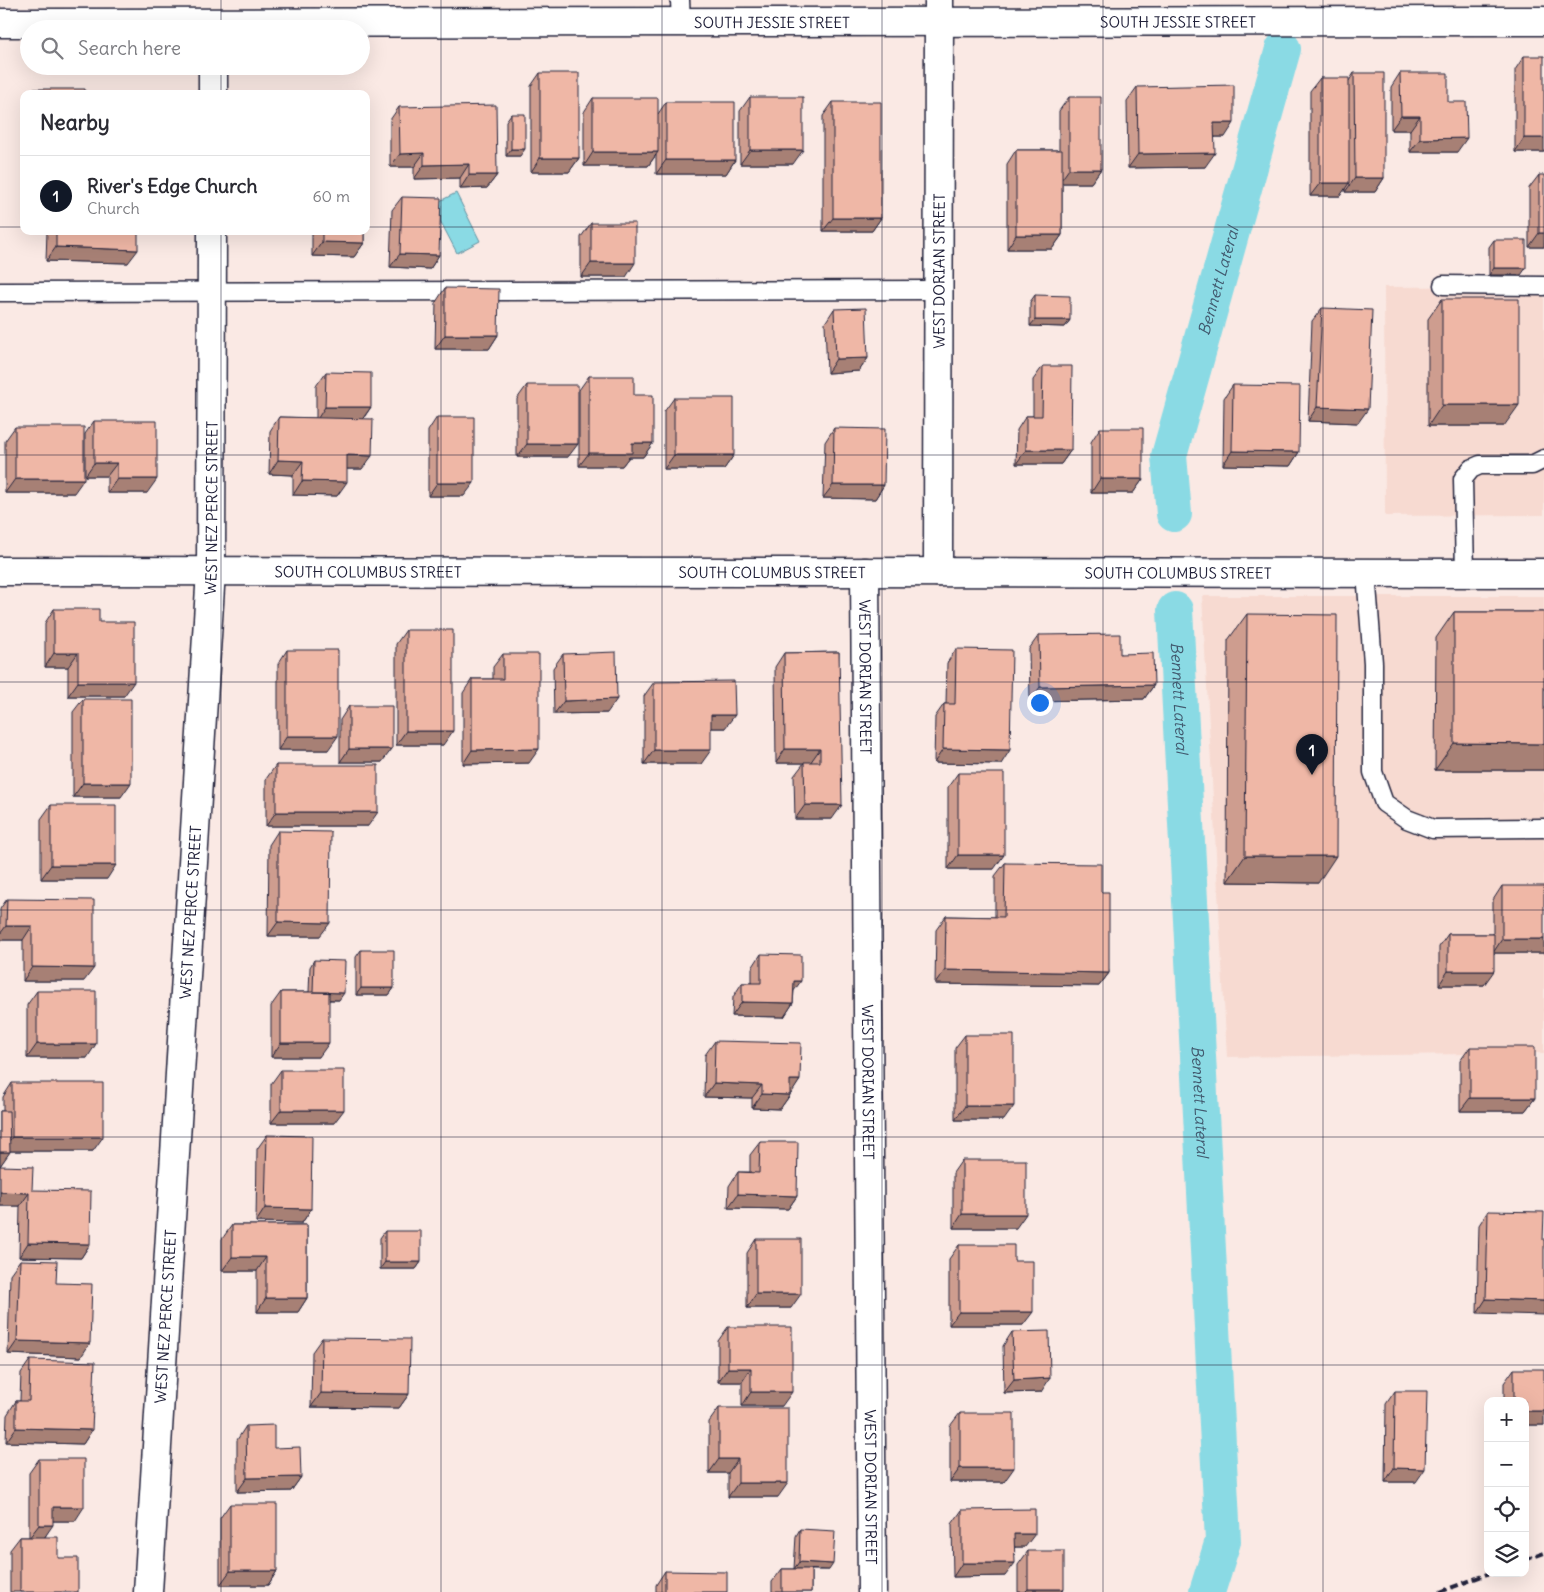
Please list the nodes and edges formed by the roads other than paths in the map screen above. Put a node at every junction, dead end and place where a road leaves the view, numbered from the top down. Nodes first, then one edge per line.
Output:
1 (681, 11) edge
2 (940, 11) edge
3 (213, 17) edge
4 (106, 20) edge
5 (1544, 21) edge
6 (20, 22) edge
7 (0, 23) edge
8 (213, 75) edge
9 (213, 90) edge
10 (212, 235) edge
11 (1443, 285) dead end
12 (1544, 286) edge
13 (212, 290) junction
14 (938, 290) junction
15 (0, 292) edge
16 (1544, 459) edge
17 (0, 571) edge
18 (211, 572) junction
19 (865, 572) junction
20 (938, 572) junction
21 (1366, 573) junction
22 (1465, 573) junction
23 (1544, 573) edge
24 (1544, 828) edge
25 (148, 1592) edge
26 (872, 1592) edge

1 - 2 street, SOUTH JESSIE STREET
1 - 3 street, SOUTH JESSIE STREET
2 - 5 street, SOUTH JESSIE STREET
2 - 14 street, WEST DORIAN STREET
3 - 4 street, SOUTH JESSIE STREET
6 - 7 street, SOUTH JESSIE STREET
8 - 9 street
10 - 13 street, WEST NEZ PERCE STREET
11 - 12 lane
13 - 14 lane
13 - 15 lane
13 - 18 street, WEST NEZ PERCE STREET
14 - 20 street, WEST DORIAN STREET
16 - 22 lane
17 - 18 street, SOUTH COLUMBUS STREET
18 - 19 street, SOUTH COLUMBUS STREET
18 - 25 street, WEST NEZ PERCE STREET
19 - 20 street, SOUTH COLUMBUS STREET
19 - 26 street, WEST DORIAN STREET
20 - 21 street, SOUTH COLUMBUS STREET
21 - 22 street, SOUTH COLUMBUS STREET
21 - 24 lane
22 - 23 street, SOUTH COLUMBUS STREET

